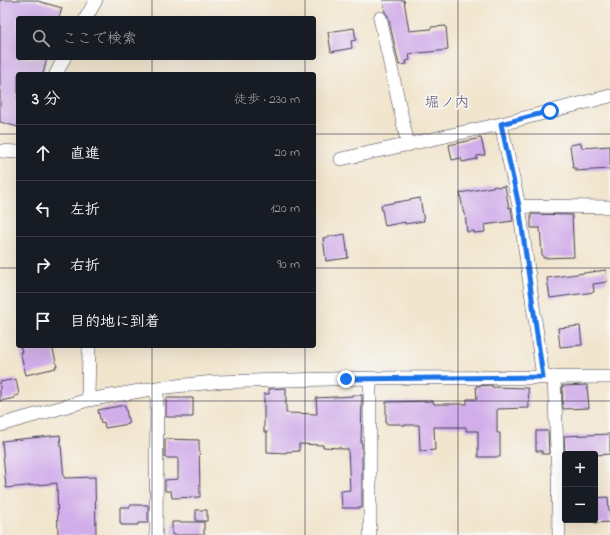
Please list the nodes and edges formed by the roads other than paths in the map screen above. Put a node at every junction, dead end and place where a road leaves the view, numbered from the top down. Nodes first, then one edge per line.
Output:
1 (96, 0) edge
2 (87, 16) edge
3 (380, 18) dead end
4 (63, 60) edge
5 (57, 72) edge
6 (610, 96) edge
7 (501, 124) junction
8 (408, 145) junction
9 (0, 151) edge
10 (16, 152) edge
11 (341, 159) dead end
12 (519, 206) junction
13 (610, 207) edge
14 (88, 348) edge
15 (548, 377) junction
16 (610, 377) edge
17 (370, 378) junction
18 (157, 388) junction
19 (88, 400) junction
20 (0, 425) edge
21 (156, 535) edge
22 (370, 535) edge
23 (558, 535) edge

1 - 2 street
3 - 8 street
4 - 5 street
6 - 7 street
7 - 8 street
7 - 12 street
8 - 11 street
9 - 10 street
12 - 13 street
12 - 15 street
14 - 19 street
15 - 16 street
15 - 17 street
15 - 23 street
17 - 18 street
17 - 22 street
18 - 19 street
18 - 21 street
19 - 20 street

